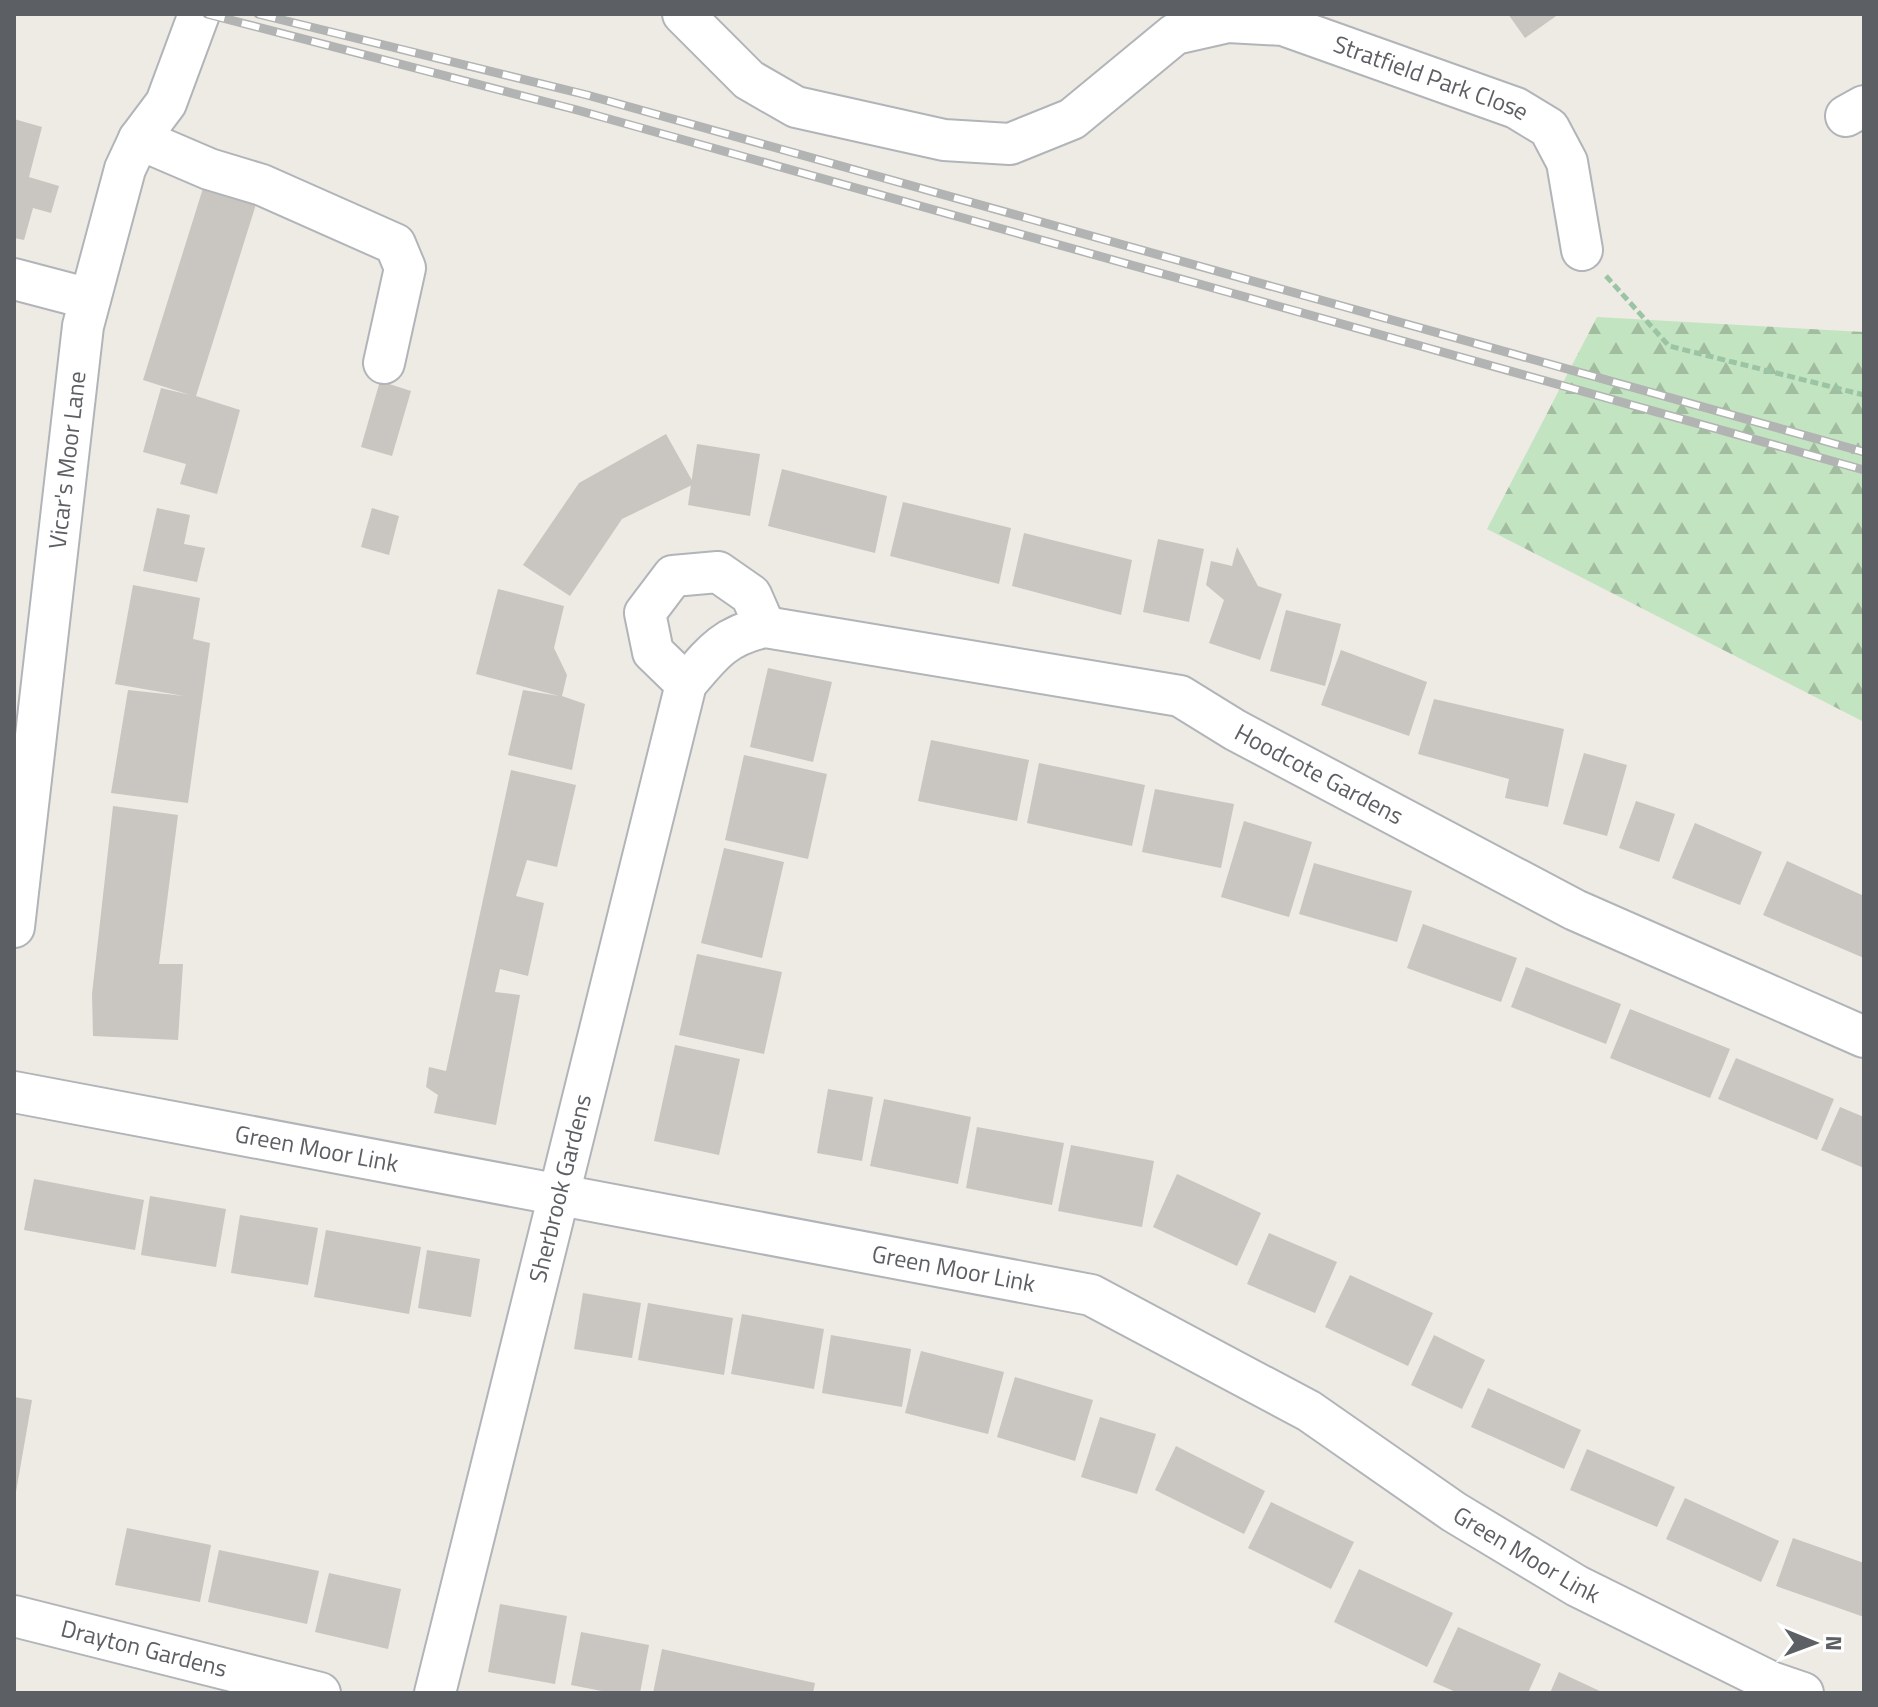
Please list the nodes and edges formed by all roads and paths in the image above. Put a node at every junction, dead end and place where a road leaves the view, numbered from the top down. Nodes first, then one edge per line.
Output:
1 (199, 14) edge
2 (683, 14) edge
3 (139, 139) junction
4 (1582, 250) joint
5 (14, 279) edge
6 (90, 299) junction
7 (384, 363) dead end
8 (1864, 395) edge
9 (752, 630) junction
10 (686, 684) junction
11 (14, 927) edge
12 (1864, 1037) edge
13 (14, 1092) edge
14 (559, 1197) junction
15 (14, 1616) edge
16 (320, 1693) edge
17 (435, 1693) edge
18 (1803, 1693) edge

1 - 3 street, Vicar's Moor Lane
2 - 4 street, Stratfield Park Close
3 - 6 street, Vicar's Moor Lane
3 - 7 street
4 - 8 path
5 - 6 street
6 - 11 street, Vicar's Moor Lane
9 - 10 street, Sherbrook Gardens
9 - 10 street
9 - 12 street, Hoodcote Gardens
10 - 14 street, Sherbrook Gardens
13 - 14 street, Green Moor Link
14 - 17 street, Sherbrook Gardens
14 - 18 street, Green Moor Link
15 - 16 street, Drayton Gardens

